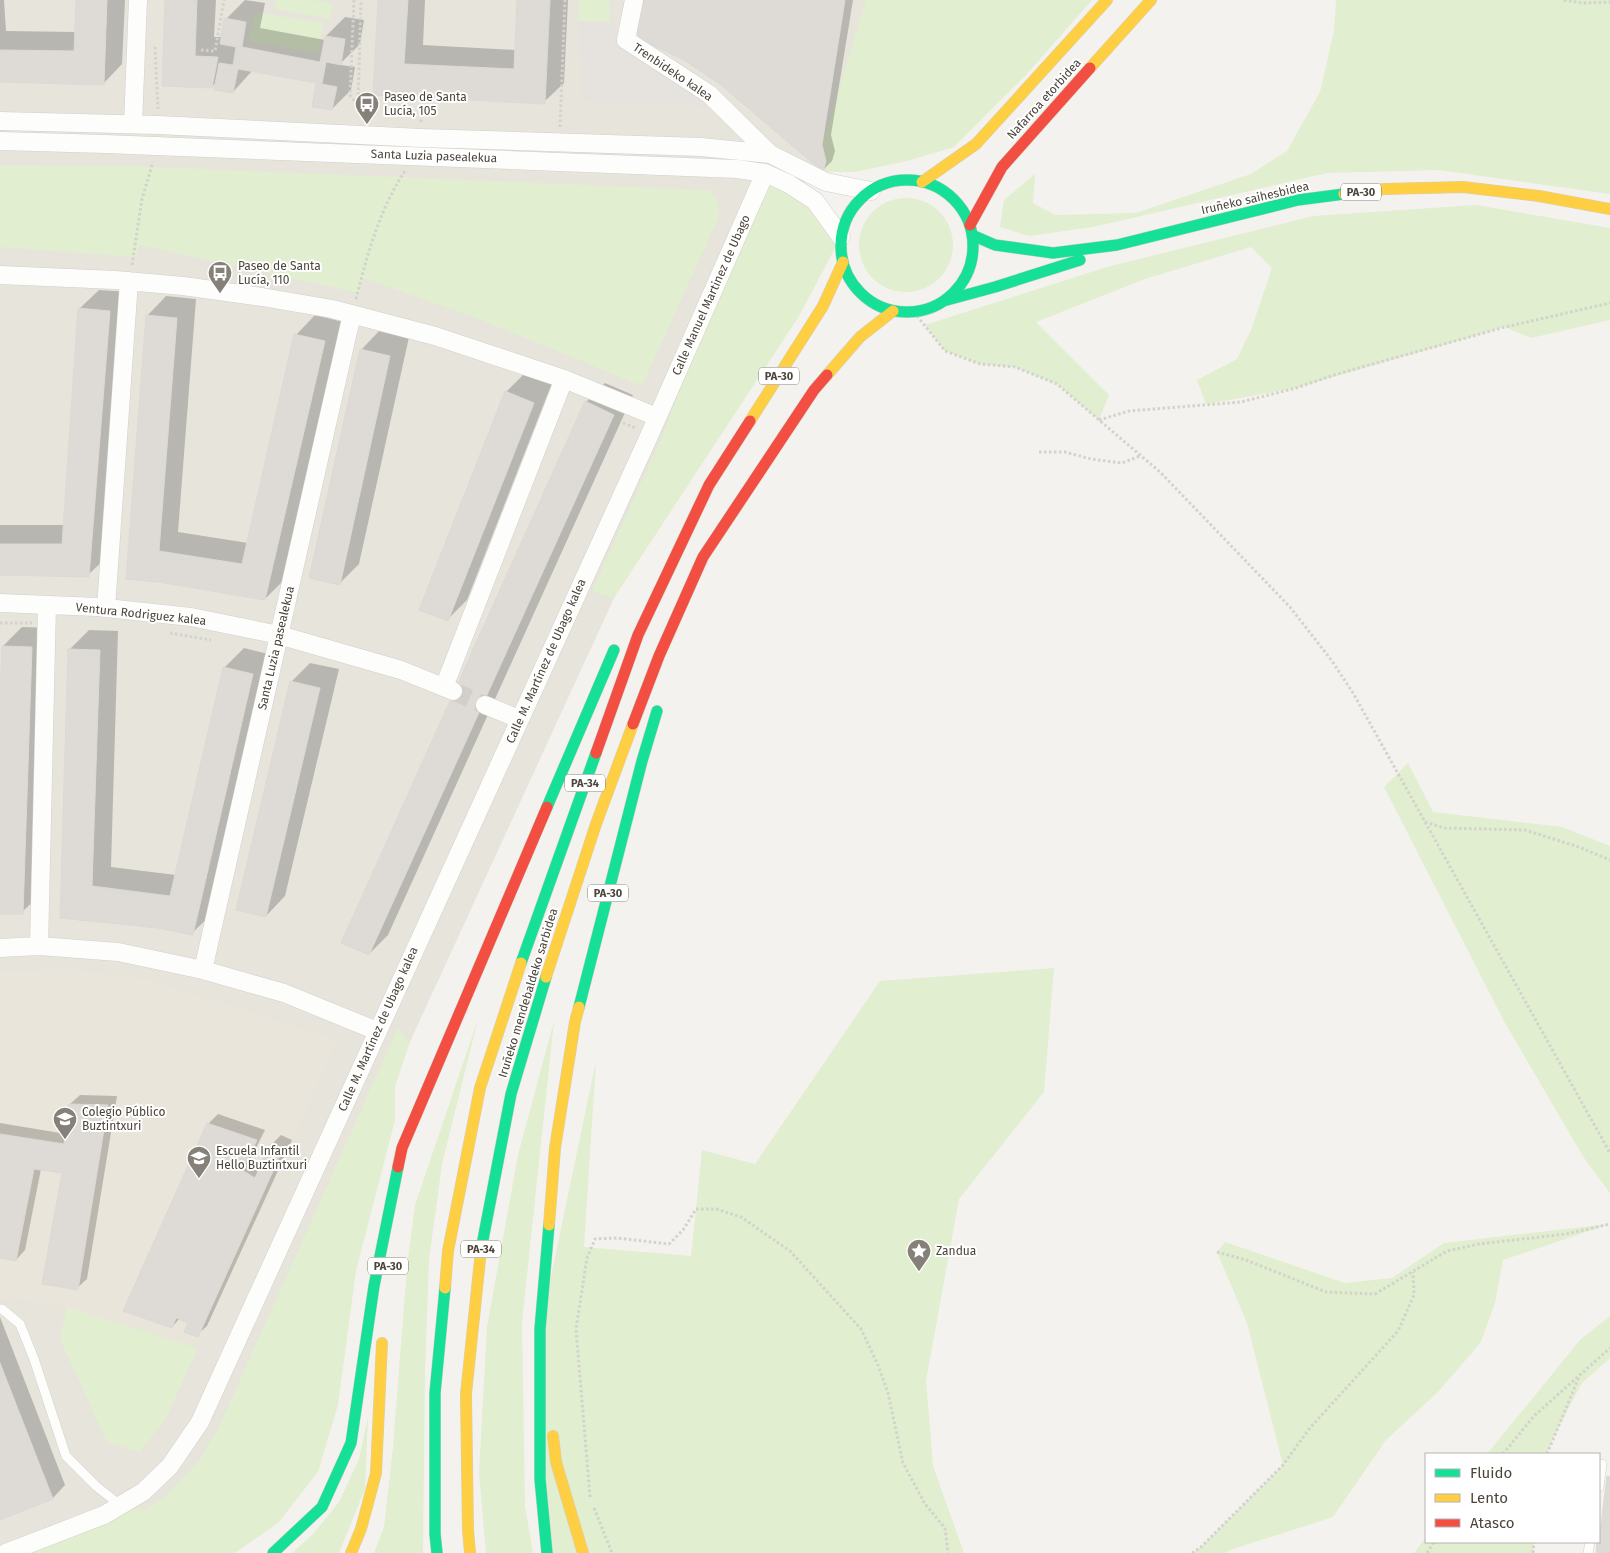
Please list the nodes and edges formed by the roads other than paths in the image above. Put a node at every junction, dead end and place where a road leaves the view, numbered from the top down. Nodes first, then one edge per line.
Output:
1 (138, 0) edge
2 (634, 0) edge
3 (1107, 0) edge
4 (1151, 0) edge
5 (0, 122) edge
6 (133, 124) junction
7 (0, 142) edge
8 (770, 154) junction
9 (765, 173) junction
10 (922, 182) junction
11 (871, 191) junction
12 (1610, 209) edge
13 (971, 230) junction
14 (841, 237) junction
15 (1116, 246) junction
16 (843, 262) junction
17 (0, 276) edge
18 (129, 281) junction
19 (946, 300) junction
20 (893, 311) junction
21 (352, 314) junction
22 (564, 379) junction
23 (657, 417) junction
24 (756, 477) junction
25 (709, 485) junction
26 (678, 520) dead end
27 (714, 561) dead end
28 (0, 603) edge
29 (48, 605) junction
30 (106, 608) junction
31 (279, 635) junction
32 (620, 637) dead end
33 (662, 696) dead end
34 (485, 705) tunnel mouth
35 (519, 719) junction
36 (39, 946) junction
37 (0, 948) edge
38 (203, 970) junction
39 (470, 987) junction
40 (377, 1031) junction
41 (385, 1292) dead end
42 (0, 1309) edge
43 (540, 1329) junction
44 (382, 1330) dead end
45 (1602, 1464) dead end
46 (1600, 1479) edge
47 (120, 1505) junction
48 (6, 1553) edge
49 (273, 1553) edge
50 (351, 1553) edge
51 (436, 1553) edge
52 (470, 1553) edge
53 (547, 1553) edge
54 (583, 1553) edge

1 - 6 street
2 - 8 street, Trenbideko kalea
3 - 10 main road, Nafarroa etorbidea
4 - 13 main road, Nafarroa etorbidea
5 - 6 street, Santa Luzia pasealekua
6 - 8 street, Santa Luzia pasealekua
7 - 9 street, Santa Luzia pasealekua
8 - 11 street, Santa Luzia pasealekua
9 - 14 street, Santa Luzia pasealekua
9 - 23 street, Calle Manuel Martinez de Ubago
10 - 11 main road, PA-30
10 - 13 main road, PA-30
11 - 14 main road, PA-30
12 - 15 main road, Iruñeko saihesbidea / PA-30
13 - 15 main road, Iruñeko saihesbidea / PA-30
13 - 19 main road, PA-30
14 - 16 main road, PA-30
15 - 19 main road, Iruñeko saihesbidea / PA-30
16 - 20 main road, PA-30
16 - 25 main road, PA-30
17 - 18 street
18 - 21 street
18 - 30 street
19 - 20 main road, PA-30
20 - 24 main road, PA-30
21 - 22 street
21 - 31 street, Santa Luzia pasealekua
22 - 23 street
22 - 31 street, Ventura Rodriguez kalea
23 - 35 street, Calle M. Martínez de Ubago kalea
24 - 27 main road, PA-30
24 - 52 main road, Iruñeko mendebaldeko sarbidea / PA-34
25 - 26 main road, PA-30
25 - 51 main road, Iruñeko mendebaldeko sarbidea / PA-34
28 - 29 street, Ventura Rodriguez kalea
29 - 30 street, Ventura Rodriguez kalea
29 - 36 street
30 - 31 street, Ventura Rodriguez kalea
31 - 38 street, Santa Luzia pasealekua
32 - 39 main road, PA-30
33 - 43 main road, PA-30
34 - 35 street
35 - 40 street, Calle M. Martínez de Ubago kalea
36 - 37 street
36 - 38 street
38 - 40 street
39 - 41 main road, PA-30
39 - 49 main road, PA-30
40 - 47 street, Calle M. Martínez de Ubago kalea
42 - 47 lane
43 - 53 main road, PA-30
43 - 54 main road
44 - 50 main road
45 - 46 lane
47 - 48 street, Calle M. Martínez de Ubago kalea

